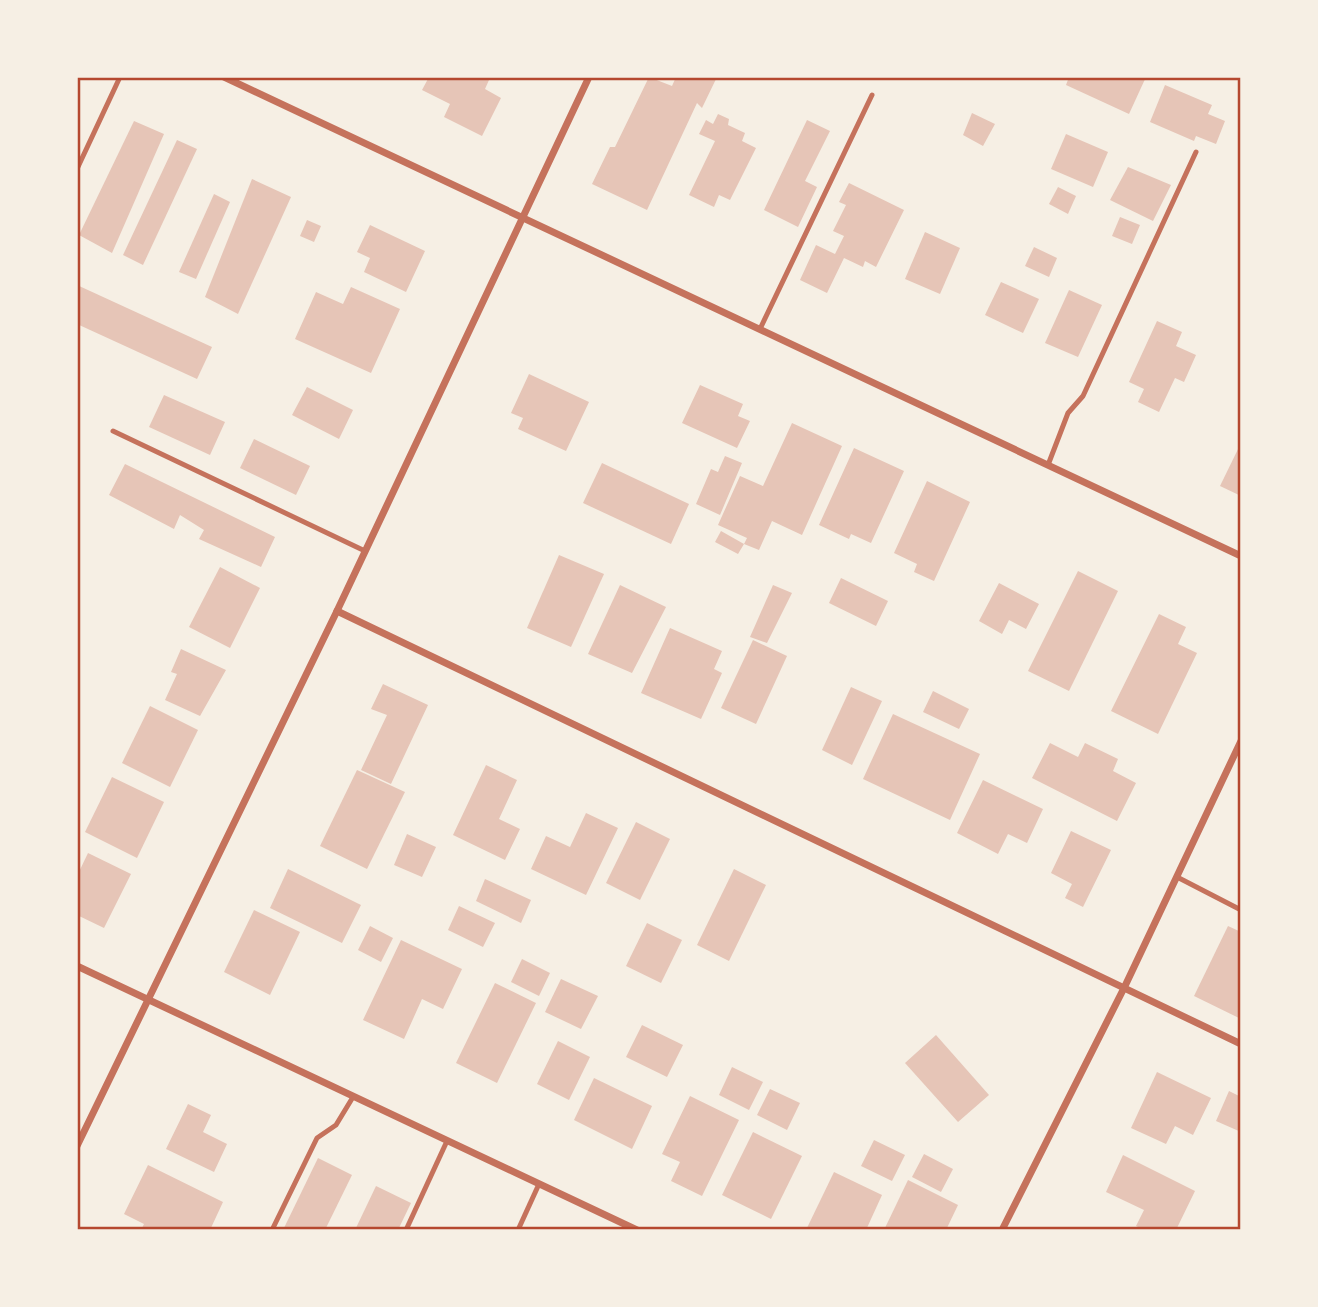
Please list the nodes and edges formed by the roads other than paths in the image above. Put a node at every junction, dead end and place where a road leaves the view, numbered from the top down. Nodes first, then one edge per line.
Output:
1 (120, 77) edge
2 (224, 77) edge
3 (589, 77) edge
4 (872, 95) dead end
5 (1196, 152) dead end
6 (77, 169) edge
7 (522, 217) junction
8 (760, 329) junction
9 (113, 431) dead end
10 (1048, 465) junction
11 (365, 551) junction
12 (1241, 556) edge
13 (337, 611) junction
14 (1241, 741) edge
15 (1177, 877) junction
16 (1241, 909) edge
17 (77, 966) edge
18 (1125, 986) junction
19 (148, 1000) junction
20 (1241, 1044) edge
21 (353, 1097) junction
22 (447, 1141) junction
23 (77, 1146) edge
24 (539, 1184) junction
25 (272, 1230) edge
26 (407, 1230) edge
27 (517, 1230) edge
28 (638, 1230) edge
29 (1002, 1230) edge

1 - 6 lane
2 - 7 street
3 - 7 street
4 - 8 lane
5 - 10 lane
7 - 8 street
7 - 11 street
8 - 10 street
9 - 11 lane
10 - 12 street
11 - 13 street
13 - 18 street
13 - 19 street
14 - 15 street
15 - 16 lane
15 - 18 street
17 - 19 street
18 - 20 street
18 - 29 street
19 - 21 street
19 - 23 street
21 - 22 street
21 - 25 lane
22 - 24 street
22 - 26 lane
24 - 27 lane
24 - 28 street

